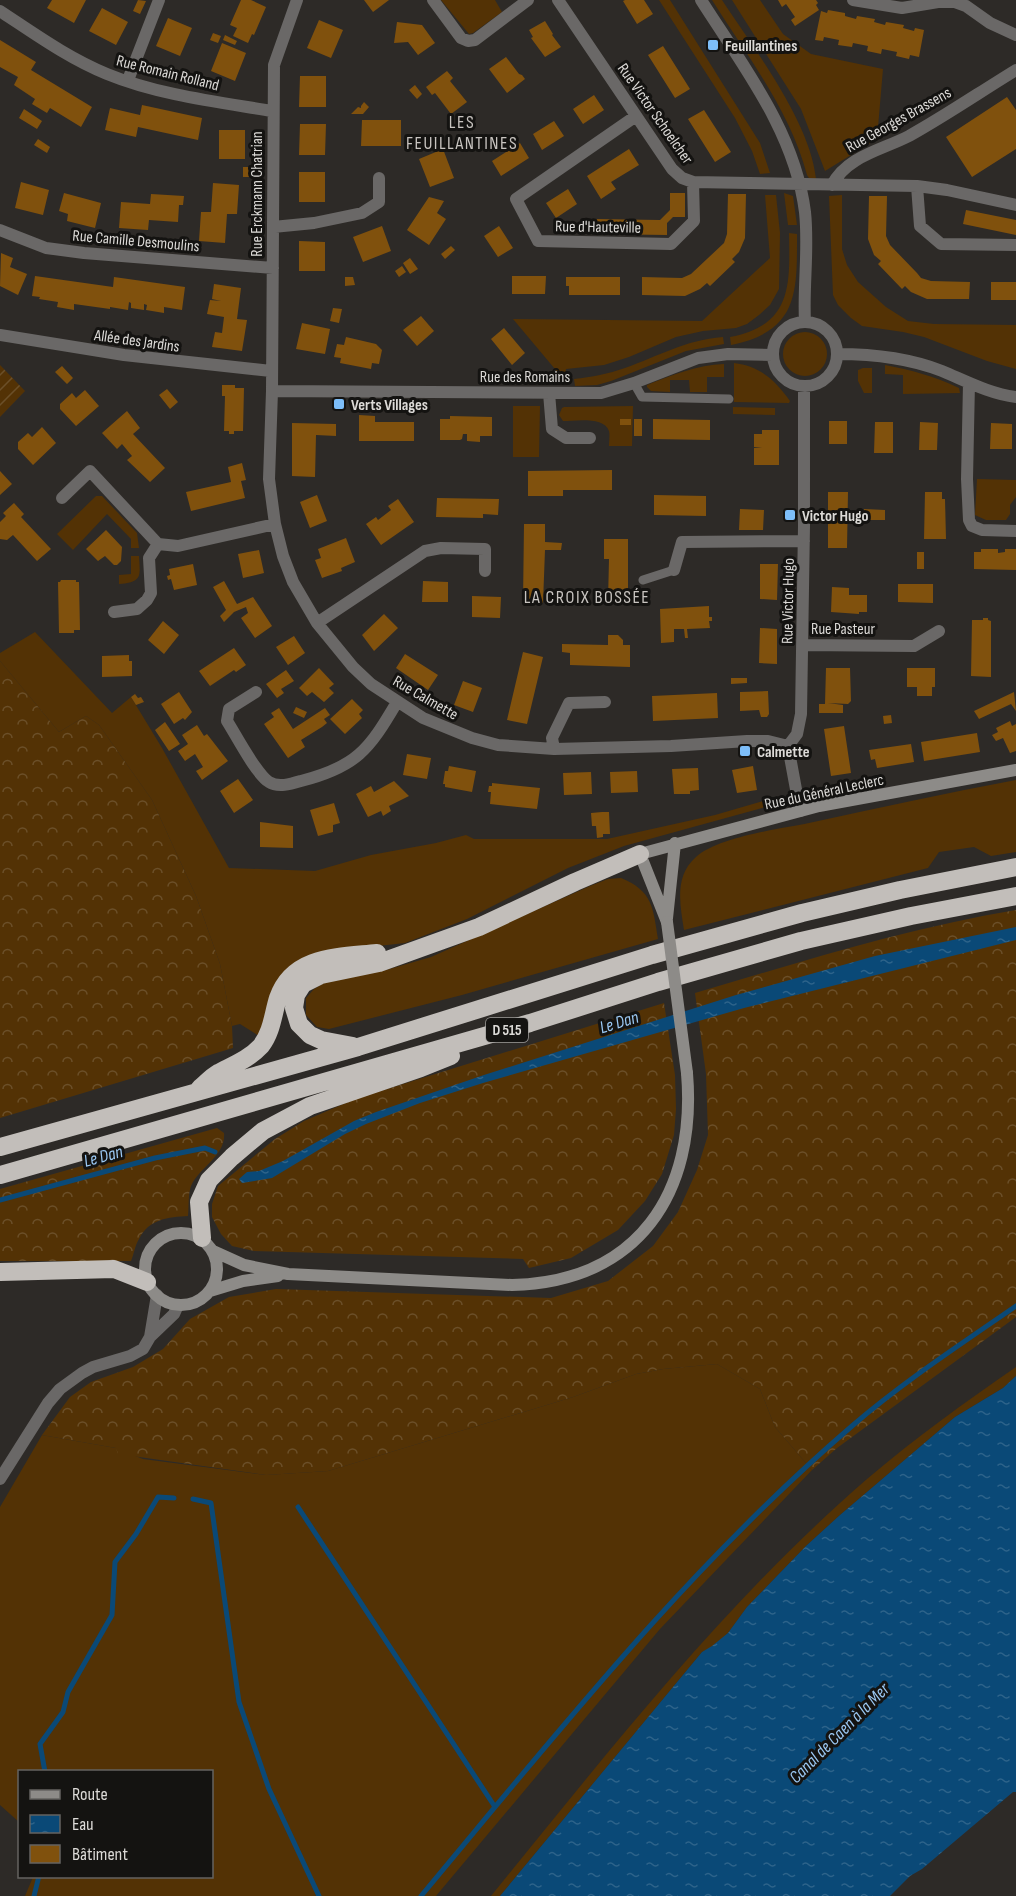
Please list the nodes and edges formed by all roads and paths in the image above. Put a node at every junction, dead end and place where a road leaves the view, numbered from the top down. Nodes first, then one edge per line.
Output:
1 (159, 0) edge
2 (297, 0) edge
3 (433, 0) edge
4 (528, 0) edge
5 (558, 0) edge
6 (701, 0) edge
7 (853, 0) edge
8 (0, 11) edge
9 (1016, 35) edge
10 (1016, 70) edge
11 (128, 80) junction
12 (272, 111) junction
13 (636, 116) junction
14 (379, 178) dead end
15 (693, 182) junction
16 (798, 183) junction
17 (832, 184) junction
18 (916, 186) junction
19 (1016, 205) edge
20 (273, 227) junction
21 (0, 230) edge
22 (1016, 245) edge
23 (273, 268) junction
24 (805, 322) junction
25 (0, 335) edge
26 (773, 354) junction
27 (837, 354) junction
28 (271, 371) junction
29 (634, 383) junction
30 (969, 383) junction
31 (804, 386) junction
32 (272, 391) junction
33 (549, 393) junction
34 (1016, 397) edge
35 (729, 399) dead end
36 (590, 438) dead end
37 (62, 498) dead end
38 (275, 524) junction
39 (1016, 531) edge
40 (804, 541) junction
41 (159, 544) junction
42 (674, 570) joint
43 (485, 571) dead end
44 (643, 580) dead end
45 (114, 612) dead end
46 (317, 623) junction
47 (939, 631) dead end
48 (803, 645) junction
49 (256, 692) dead end
50 (397, 702) junction
51 (605, 702) dead end
52 (788, 746) junction
53 (554, 749) junction
54 (1016, 770) edge
55 (800, 811) junction
56 (675, 843) junction
57 (640, 854) junction
58 (1016, 867) edge
59 (1016, 897) edge
60 (667, 922) junction
61 (408, 952) junction
62 (530, 1023) junction
63 (358, 1047) junction
64 (195, 1093) junction
65 (0, 1147) edge
66 (0, 1175) edge
67 (208, 1245) junction
68 (0, 1272) edge
69 (288, 1274) junction
70 (152, 1289) junction
71 (210, 1291) junction
72 (178, 1305) junction
73 (150, 1337) junction
74 (0, 1479) edge

1 - 11 street
2 - 12 street, Rue Erckmann Chatrian
3 - 4 street
5 - 13 street, Rue Victor Schoelcher
6 - 16 street
7 - 9 street
8 - 11 street, Rue Romain Rolland
10 - 17 street, Rue Georges Brassens
11 - 12 street, Rue Romain Rolland
12 - 20 street, Rue Erckmann Chatrian
13 - 15 street, Rue Victor Schoelcher
13 - 15 street, Rue d'Hauteville
14 - 20 street
15 - 16 street, Rue Victor Schoelcher
16 - 17 street, Rue Victor Schoelcher
16 - 24 street
17 - 18 street, Rue Victor Schoelcher
18 - 19 street, Rue Victor Schoelcher
18 - 22 street
20 - 23 street, Rue Erckmann Chatrian
21 - 23 street, Rue Camille Desmoulins
23 - 28 street, Rue Erckmann Chatrian
24 - 26 street
24 - 27 street
25 - 28 street, Allée des Jardins
26 - 29 street, Rue des Romains
26 - 31 street
27 - 30 street
27 - 31 street
28 - 32 street, Rue Erckmann Chatrian
29 - 33 street, Rue des Romains
29 - 35 lane
30 - 34 street
30 - 39 street
31 - 40 street, Rue Victor Hugo
32 - 33 street, Rue des Romains
32 - 38 street, Rue Calmette
33 - 36 street
37 - 41 street
38 - 41 street
38 - 46 street, Rue Calmette
40 - 42 street
40 - 48 street, Rue Victor Hugo
41 - 45 street
42 - 44 lane
43 - 46 street
46 - 50 street, Rue Calmette
47 - 48 street, Rue Pasteur
48 - 52 street, Rue Victor Hugo
49 - 50 street
50 - 53 street, Rue Calmette
51 - 53 street
52 - 53 street, Rue Calmette
52 - 55 street
54 - 55 street, Rue du Général Leclerc
55 - 56 street, Rue du Général Leclerc
56 - 57 street, Rue du Général Leclerc
56 - 60 street
57 - 60 street
57 - 61 highway
58 - 63 highway, D 515
59 - 62 highway, D 515
60 - 69 street, bridge
61 - 63 highway
61 - 64 highway
62 - 66 highway, D 515
62 - 67 highway
63 - 64 highway, D 515
64 - 65 highway, D 515
67 - 69 street
67 - 70 street
67 - 71 street
68 - 70 highway
69 - 71 street
70 - 72 street
70 - 73 street
71 - 72 street
72 - 73 street
73 - 74 street

